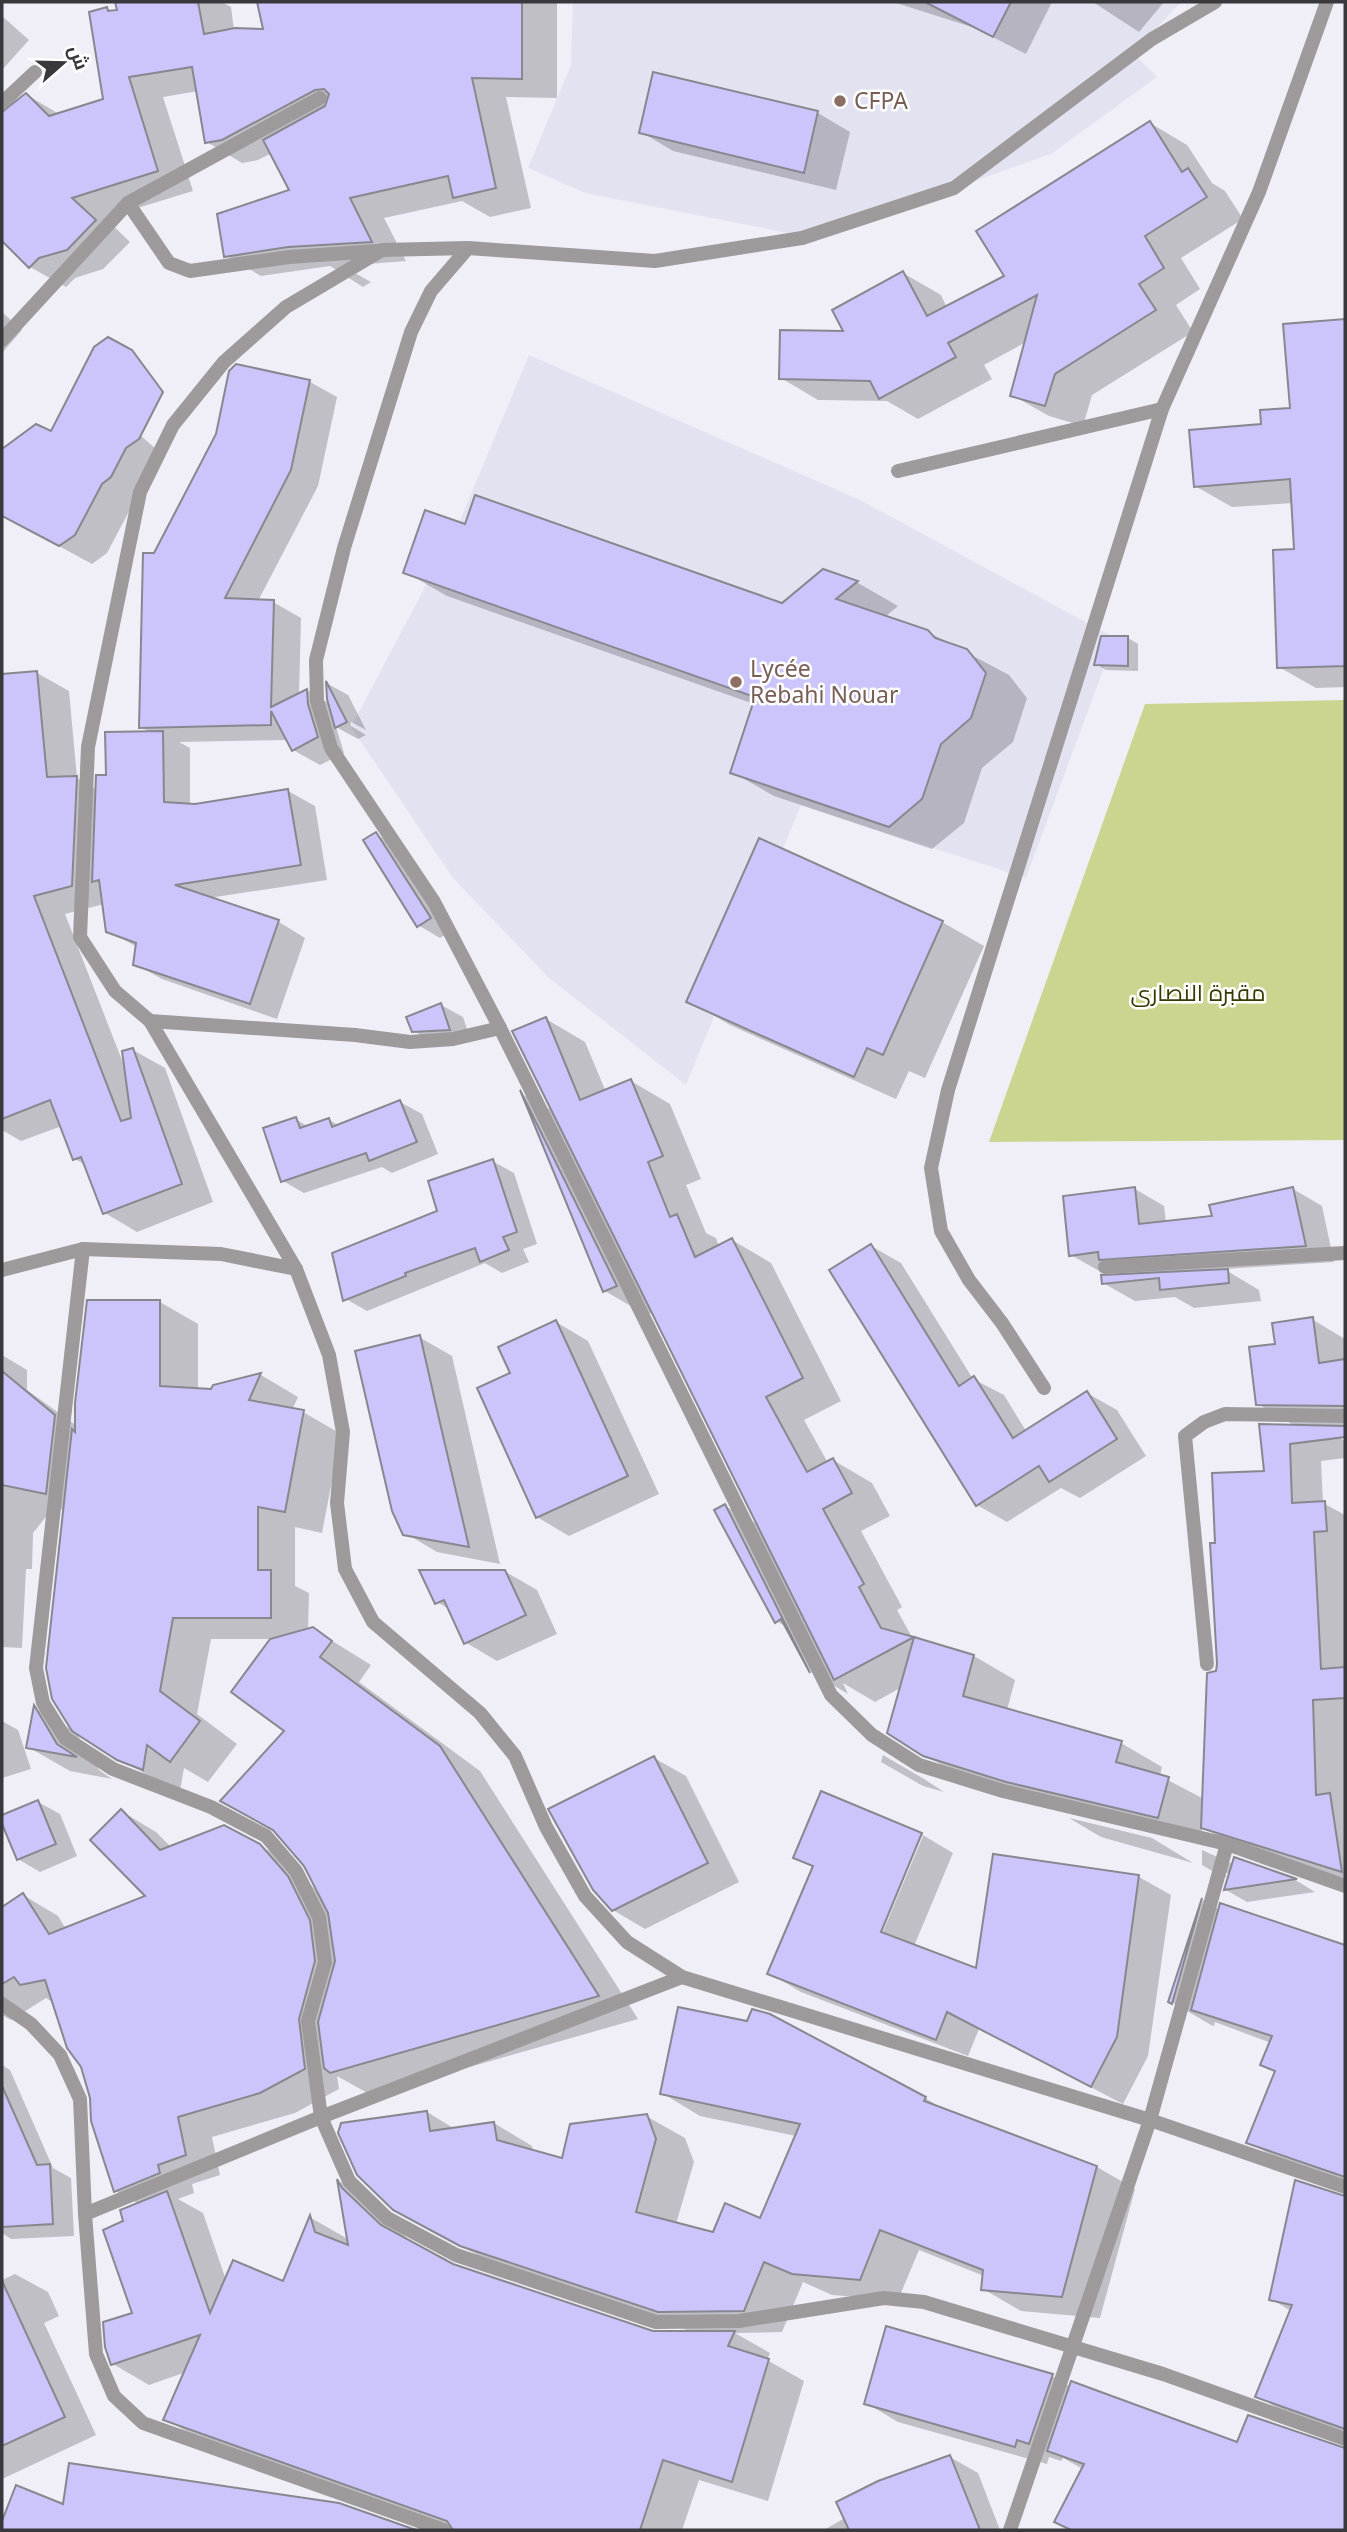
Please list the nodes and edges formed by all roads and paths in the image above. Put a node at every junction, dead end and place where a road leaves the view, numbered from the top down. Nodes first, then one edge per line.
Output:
1 (1215, 2) edge
2 (1327, 2) edge
3 (35, 72) dead end
4 (320, 98) dead end
5 (2, 103) edge
6 (128, 203) junction
7 (468, 248) junction
8 (382, 250) junction
9 (2, 340) edge
10 (1162, 409) junction
11 (898, 471) dead end
12 (150, 1021) junction
13 (500, 1028) junction
14 (83, 1249) junction
15 (1345, 1253) edge
16 (1105, 1267) dead end
17 (296, 1269) junction
18 (2, 1270) edge
19 (1044, 1388) dead end
20 (1345, 1416) edge
21 (1207, 1664) dead end
22 (1227, 1844) junction
23 (1345, 1886) edge
24 (682, 1977) junction
25 (2, 2004) edge
26 (321, 2117) junction
27 (1150, 2120) junction
28 (1345, 2187) edge
29 (85, 2214) junction
30 (1073, 2349) junction
31 (1345, 2439) edge
32 (442, 2530) edge
33 (1010, 2530) edge

1 - 7 street
2 - 10 street
3 - 5 street
4 - 6 street
6 - 8 street
6 - 9 street
7 - 8 street
7 - 13 street
8 - 12 street
10 - 11 street
10 - 19 street
12 - 13 street
12 - 17 street
13 - 22 street
14 - 17 street
14 - 18 street
14 - 26 street
15 - 16 street
17 - 24 street
20 - 21 street
22 - 23 street
22 - 27 street
24 - 26 street
24 - 27 street
25 - 29 street
26 - 29 street
26 - 30 street
27 - 28 street
27 - 30 street
29 - 32 street
30 - 31 street
30 - 33 street

